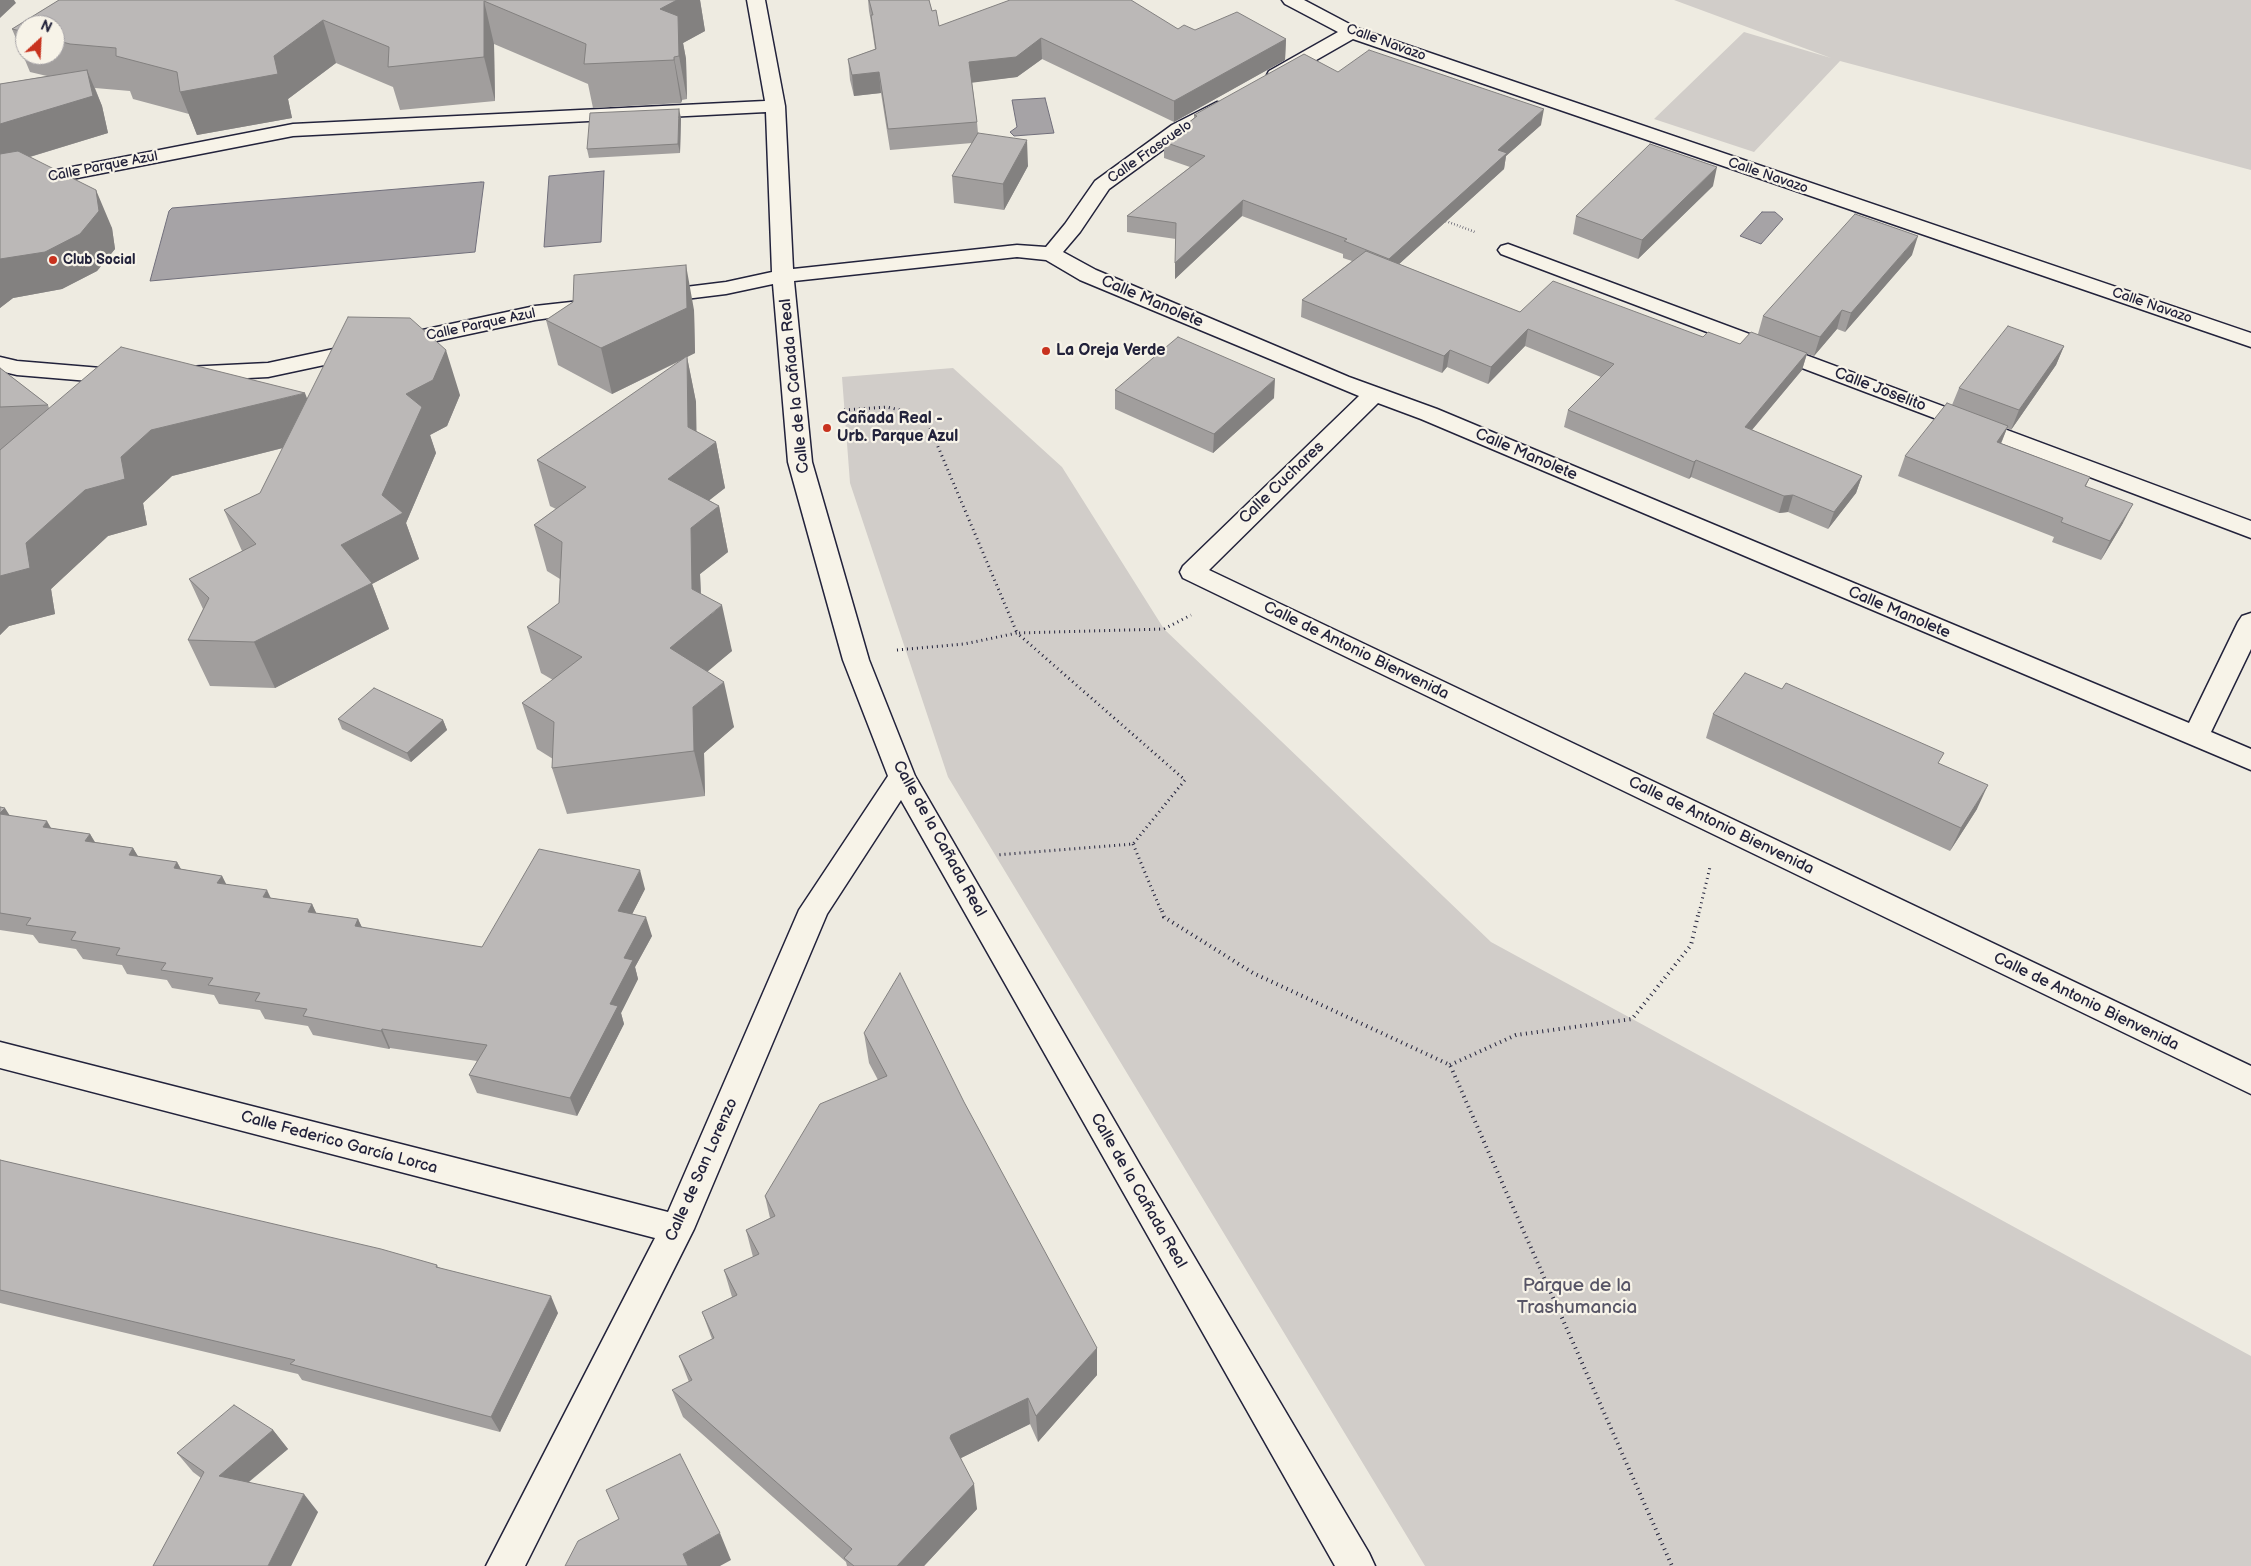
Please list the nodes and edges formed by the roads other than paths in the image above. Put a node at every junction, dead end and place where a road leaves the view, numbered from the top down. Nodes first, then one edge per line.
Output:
1 (756, 0) edge
2 (1291, 0) edge
3 (1351, 32) junction
4 (1257, 85) edge
5 (1231, 100) edge
6 (775, 106) junction
7 (0, 187) edge
8 (1508, 250) road end
9 (1051, 254) junction
10 (783, 276) junction
11 (2251, 340) edge
12 (0, 364) edge
13 (1373, 394) junction
14 (2251, 530) edge
15 (1192, 572) joint
16 (2251, 622) edge
17 (2195, 737) junction
18 (2251, 760) edge
19 (902, 777) junction
20 (0, 1055) edge
21 (2251, 1081) edge
22 (678, 1229) junction
23 (505, 1566) edge
24 (1356, 1566) edge

1 - 6 street, Calle de la Cañada Real
2 - 3 street, Calle Navazo
3 - 4 street
3 - 11 street, Calle Navazo
5 - 9 street, Calle Frascuelo
6 - 7 street, Calle Parque Azul
6 - 10 street, Calle de la Cañada Real
8 - 14 street, Calle Joselito
9 - 10 street, Calle Manolete
9 - 13 street, Calle Manolete
10 - 12 street, Calle Parque Azul
10 - 19 street, Calle de la Cañada Real
13 - 15 street, Calle Cuchares
13 - 17 street, Calle Manolete
15 - 21 street, Calle de Antonio Bienvenida
16 - 17 street
17 - 18 street, Calle Manolete
19 - 22 street, Calle de San Lorenzo
19 - 24 street, Calle de la Cañada Real
20 - 22 street, Calle Federico García Lorca
22 - 23 street, Calle de San Lorenzo

